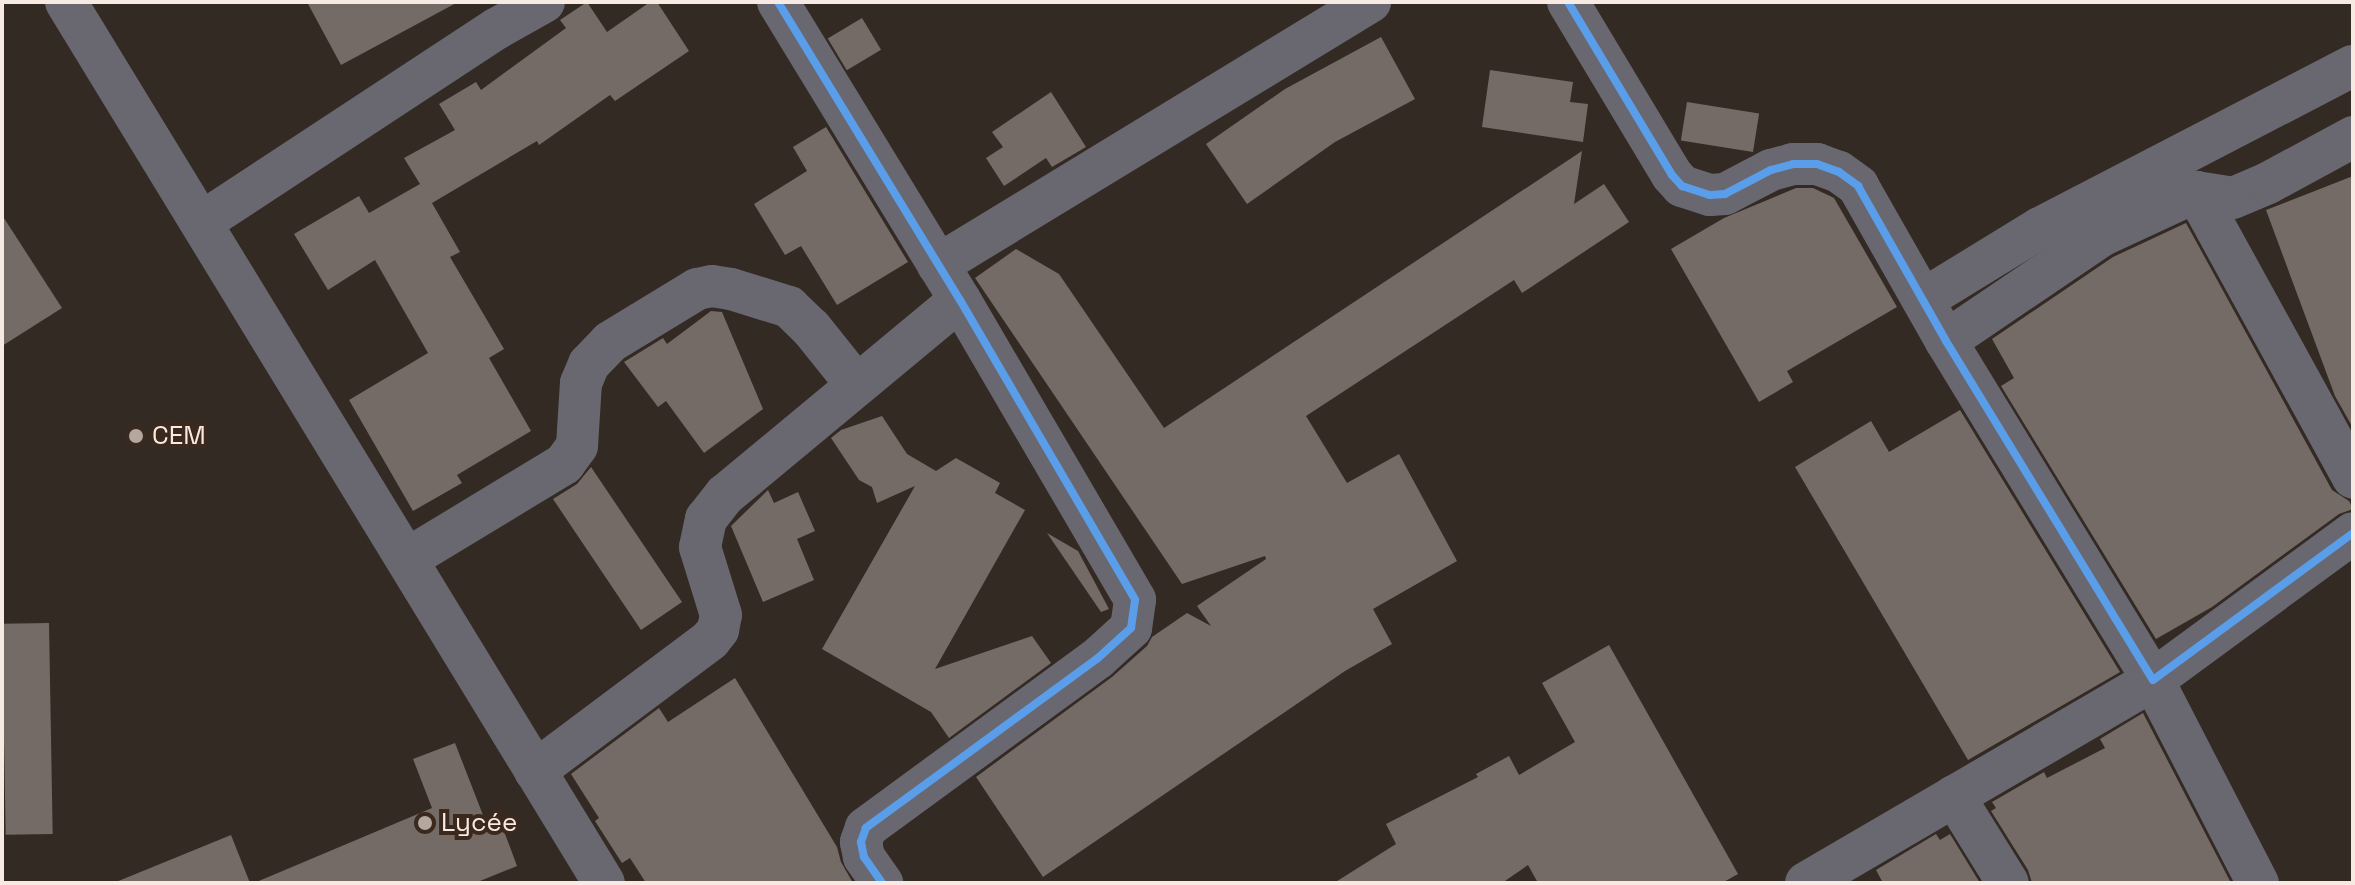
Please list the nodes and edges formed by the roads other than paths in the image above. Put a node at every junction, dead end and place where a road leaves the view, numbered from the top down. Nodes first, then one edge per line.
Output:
1 (66, 2) edge
2 (544, 2) edge
3 (778, 2) edge
4 (1370, 2) edge
5 (1568, 2) edge
6 (487, 15) edge
7 (2353, 66) edge
8 (2353, 137) edge
9 (2196, 192) junction
10 (202, 222) junction
11 (938, 265) junction
12 (1924, 299) junction
13 (960, 300) junction
14 (1946, 341) junction
15 (855, 383) junction
16 (2353, 478) edge
17 (2353, 533) edge
18 (407, 559) junction
19 (2153, 680) junction
20 (535, 771) junction
21 (1954, 796) junction
22 (604, 883) edge
23 (882, 883) edge
24 (1806, 883) edge
25 (2008, 883) edge
26 (2258, 883) edge

1 - 10 street
2 - 6 street
3 - 11 street
4 - 11 street
5 - 12 street
6 - 10 street
7 - 12 street
8 - 9 street
9 - 14 street
9 - 16 street
10 - 18 street
11 - 13 street
12 - 14 street
13 - 15 street
13 - 23 street
14 - 19 street
15 - 18 street
15 - 20 street
17 - 19 street
18 - 20 street
19 - 21 street
19 - 26 street
20 - 22 street
21 - 24 street
21 - 25 street

